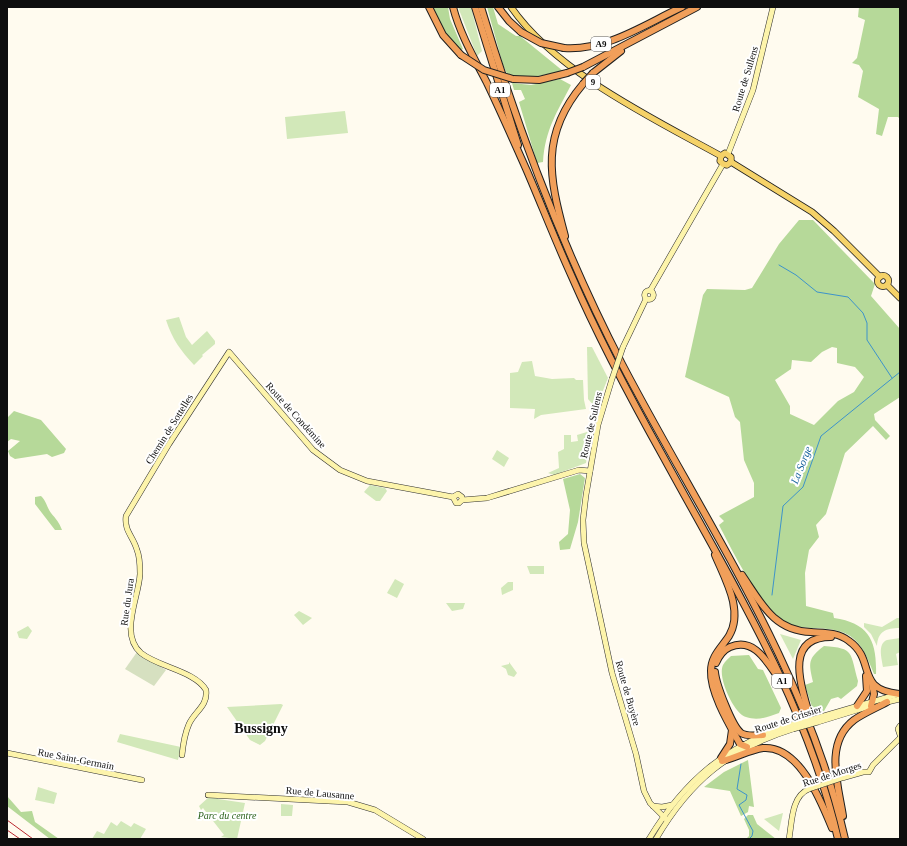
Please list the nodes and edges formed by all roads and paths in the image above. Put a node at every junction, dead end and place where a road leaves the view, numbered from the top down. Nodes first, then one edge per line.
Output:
1 (430, 7) edge
2 (454, 7) edge
3 (475, 7) edge
4 (481, 7) edge
5 (498, 7) edge
6 (510, 7) edge
7 (682, 7) edge
8 (697, 7) edge
9 (773, 7) edge
10 (647, 33) junction
11 (728, 154) junction
12 (721, 156) junction
13 (731, 162) junction
14 (723, 164) junction
15 (527, 172) junction
16 (571, 257) junction
17 (900, 298) edge
18 (229, 352) joint
19 (590, 471) junction
20 (126, 516) joint
21 (705, 531) junction
22 (723, 545) junction
23 (588, 562) joint
24 (870, 680) junction
25 (787, 690) junction
26 (900, 696) edge
27 (887, 702) junction
28 (872, 704) junction
29 (857, 706) junction
30 (817, 720) junction
31 (900, 726) edge
32 (792, 727) junction
33 (732, 728) junction
34 (763, 735) junction
35 (900, 736) edge
36 (744, 746) junction
37 (7, 754) edge
38 (182, 755) dead end
39 (822, 759) junction
40 (722, 760) junction
41 (142, 780) dead end
42 (208, 795) dead end
43 (672, 805) junction
44 (653, 806) junction
45 (665, 818) junction
46 (422, 839) edge
47 (649, 839) edge
48 (656, 839) edge
49 (789, 839) edge
50 (837, 839) edge
51 (846, 839) edge

1 - 10 highway, A9, bridge
2 - 15 highway
3 - 15 highway, A1
4 - 16 highway, A1
5 - 7 highway, A9, bridge
6 - 12 main road, 9
8 - 10 highway, A9
9 - 11 street, Route de Sullens
10 - 16 highway, bridge
11 - 12 main road
11 - 13 main road
12 - 14 main road
13 - 14 main road
13 - 17 main road
14 - 19 street, Route de Sullens, bridge
15 - 21 highway, A1
16 - 22 highway, A1
18 - 19 street, Route de Condémine
18 - 20 street, Chemin de Sottelles
19 - 23 street, Route de Sullens
20 - 38 street, Rue du Jura
21 - 25 highway, A1
21 - 33 highway
22 - 24 highway
22 - 39 highway, A1
23 - 44 street, Route de Buyère
24 - 26 highway
24 - 28 highway
25 - 34 highway
25 - 50 highway, A1
26 - 27 street, Route de Crissier
26 - 28 street, Route de Crissier
27 - 28 street, Route de Crissier
27 - 51 highway
28 - 29 street, Route de Crissier
28 - 30 street, Route de Crissier
29 - 30 street, Route de Crissier
29 - 39 highway
30 - 32 street, Route de Crissier, bridge
31 - 35 street
32 - 34 street, Route de Crissier
32 - 36 street, Route de Crissier
33 - 36 highway
33 - 40 highway
34 - 36 street, Route de Crissier
35 - 49 street, Rue de Morges, bridge
36 - 40 street, Route de Crissier
37 - 41 street, Rue Saint-Germain
39 - 51 highway, A1
40 - 43 street, Route de Crissier
40 - 45 street, Route de Crissier
40 - 50 highway
42 - 46 street, Rue de Lausanne
43 - 44 street
43 - 45 street, Route de Crissier
44 - 45 street, Route de Buyère
45 - 47 street, Route de Crissier
45 - 48 street, Route de Crissier

